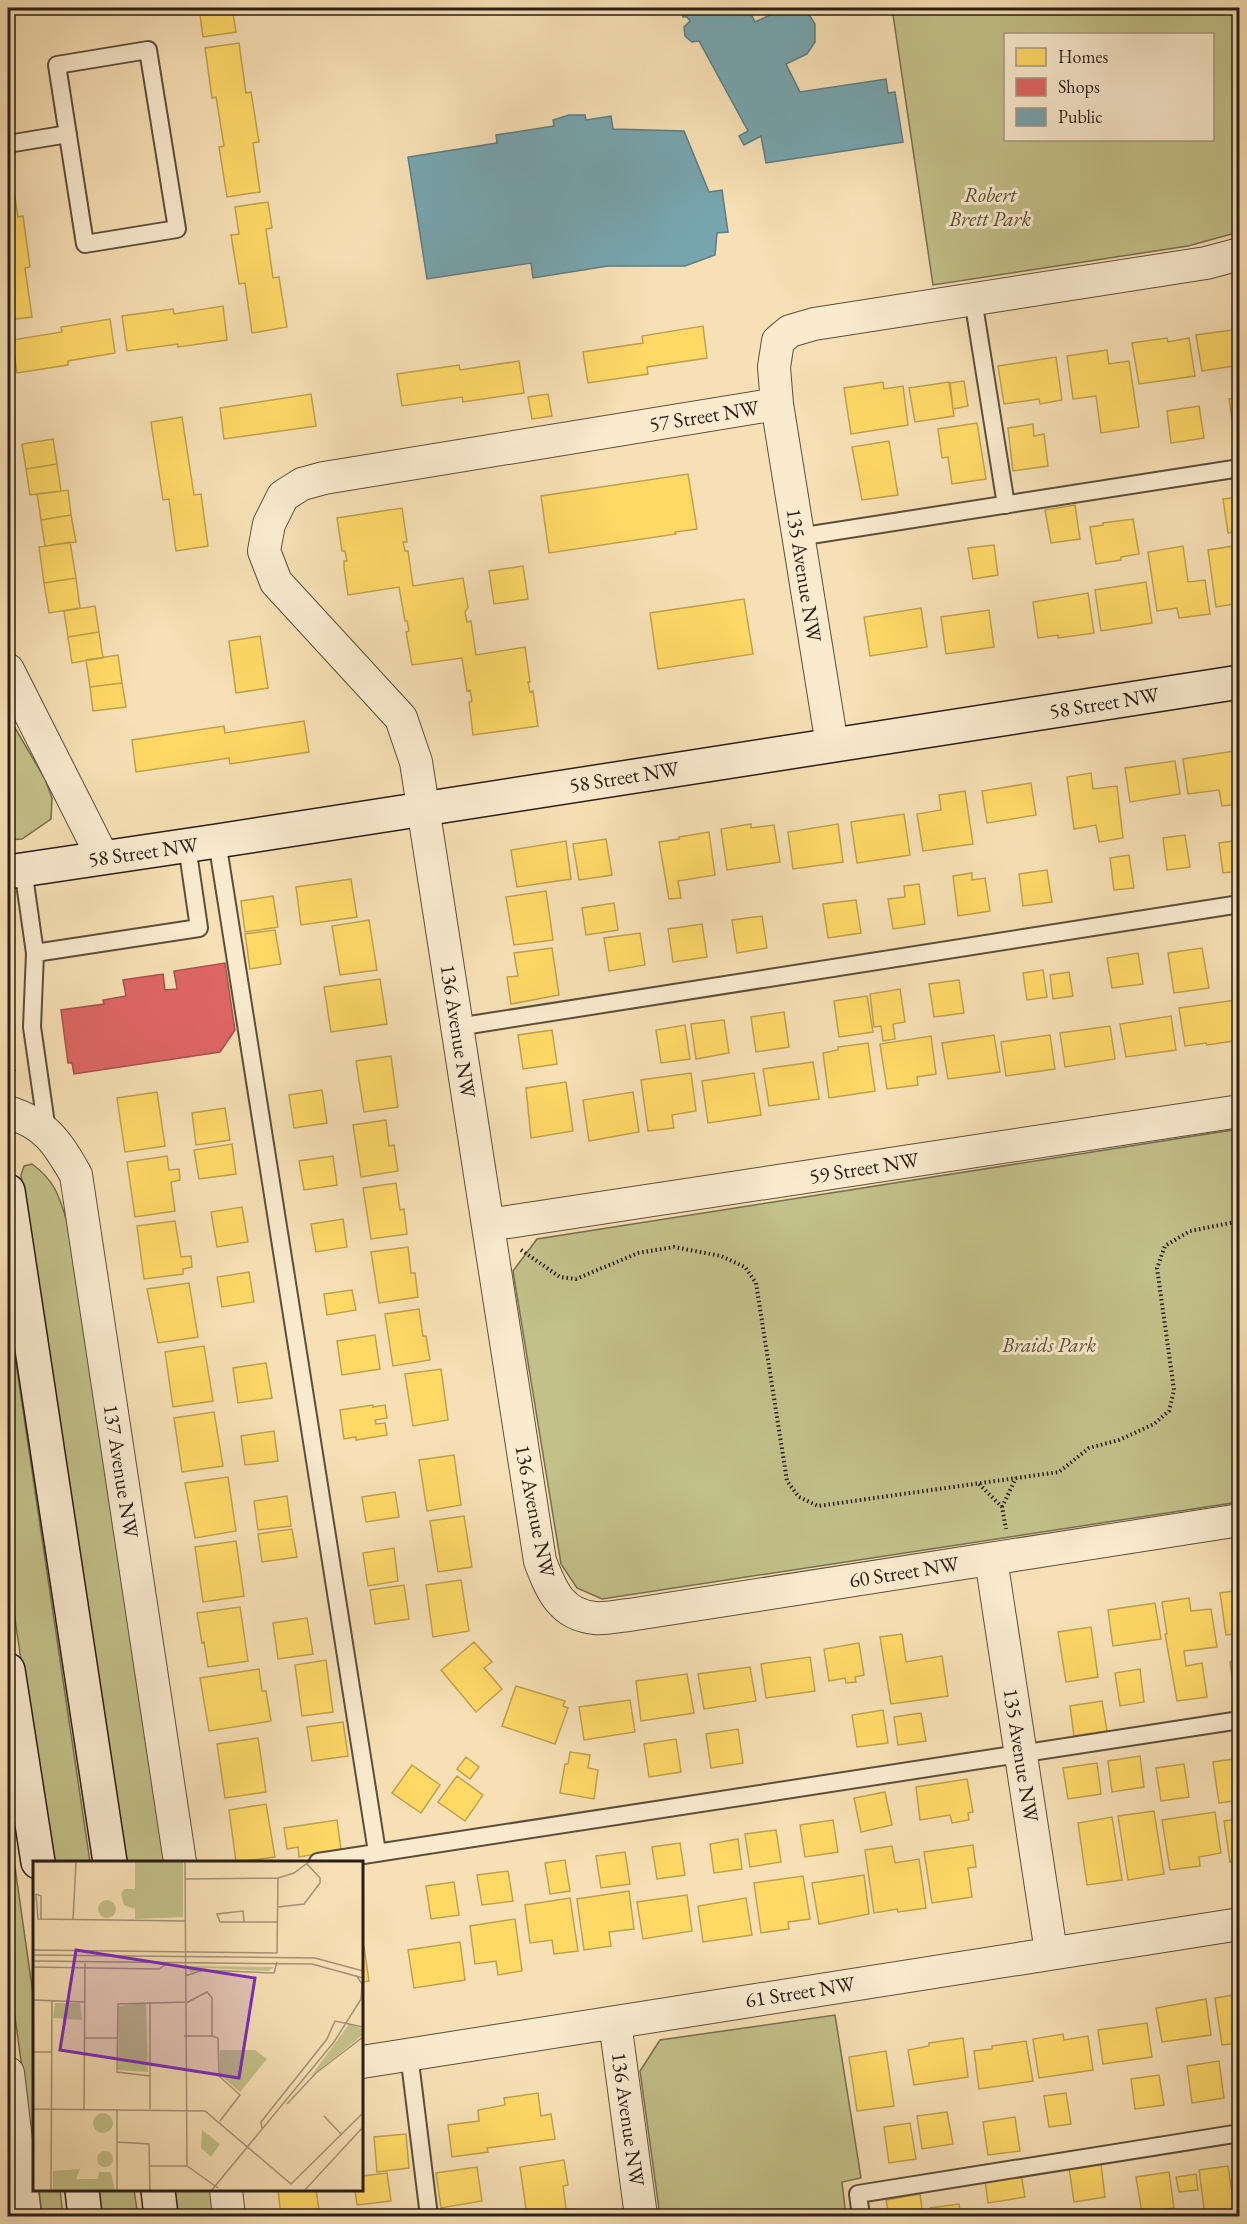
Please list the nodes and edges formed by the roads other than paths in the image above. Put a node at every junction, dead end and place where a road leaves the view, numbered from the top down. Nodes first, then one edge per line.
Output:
1 (68, 134) junction
2 (8, 144) edge
3 (1239, 255) edge
4 (973, 299) junction
5 (777, 404) junction
6 (1239, 468) edge
7 (283, 496) joint
8 (1006, 505) junction
9 (798, 537) junction
10 (8, 670) edge
11 (1239, 682) edge
12 (832, 745) junction
13 (424, 808) junction
14 (202, 844) junction
15 (103, 858) junction
16 (15, 870) edge
17 (1239, 904) edge
18 (35, 954) junction
19 (457, 1028) junction
20 (1239, 1111) edge
21 (8, 1112) edge
22 (48, 1134) junction
23 (8, 1191) edge
24 (488, 1225) junction
25 (1239, 1520) edge
26 (991, 1559) junction
27 (570, 1611) joint
28 (8, 1670) edge
29 (1239, 1720) edge
30 (1022, 1754) junction
31 (377, 1852) junction
32 (38, 1861) edge
33 (111, 1861) edge
34 (180, 1861) edge
35 (329, 1861) edge
36 (1239, 1924) edge
37 (1051, 1952) junction
38 (615, 2022) junction
39 (409, 2054) junction
40 (363, 2062) edge
41 (8, 2073) edge
42 (1239, 2133) edge
43 (12, 2147) edge
44 (82, 2191) edge
45 (158, 2191) edge
46 (226, 2191) edge
47 (25, 2217) edge
48 (85, 2217) edge
49 (161, 2217) edge
50 (229, 2217) edge
51 (429, 2217) edge
52 (641, 2217) edge
53 (861, 2217) edge

1 - 1 lane
1 - 2 lane
3 - 4 street, 57 Street NW
4 - 5 street, 57 Street NW
4 - 8 lane
5 - 7 street, 57 Street NW
5 - 9 street, 135 Avenue NW
6 - 8 lane
7 - 13 street, 136 Avenue NW
8 - 9 lane
9 - 12 street, 135 Avenue NW
10 - 15 street
11 - 12 street, 58 Street NW
12 - 13 street, 58 Street NW
13 - 14 street, 58 Street NW
13 - 19 street, 136 Avenue NW
14 - 15 street, 58 Street NW
14 - 18 lane
14 - 31 lane
15 - 16 street, 58 Street NW
16 - 18 lane
17 - 19 lane
18 - 22 lane
19 - 24 street, 136 Avenue NW
20 - 24 street, 59 Street NW
21 - 22 street, 137 Avenue NW
22 - 34 street, 137 Avenue NW
23 - 33 street
24 - 27 street, 136 Avenue NW
25 - 26 street, 60 Street NW
26 - 27 street, 60 Street NW
26 - 30 street, 135 Avenue NW
28 - 32 street
29 - 30 lane
30 - 31 lane
30 - 37 street, 135 Avenue NW
31 - 35 lane
36 - 37 street, 61 Street NW
37 - 38 street, 61 Street NW
38 - 39 street, 61 Street NW
38 - 52 street, 136 Avenue NW
39 - 40 street, 61 Street NW
39 - 51 lane
41 - 43 street
42 - 53 lane
43 - 47 street
44 - 48 street
45 - 49 street
46 - 50 street

